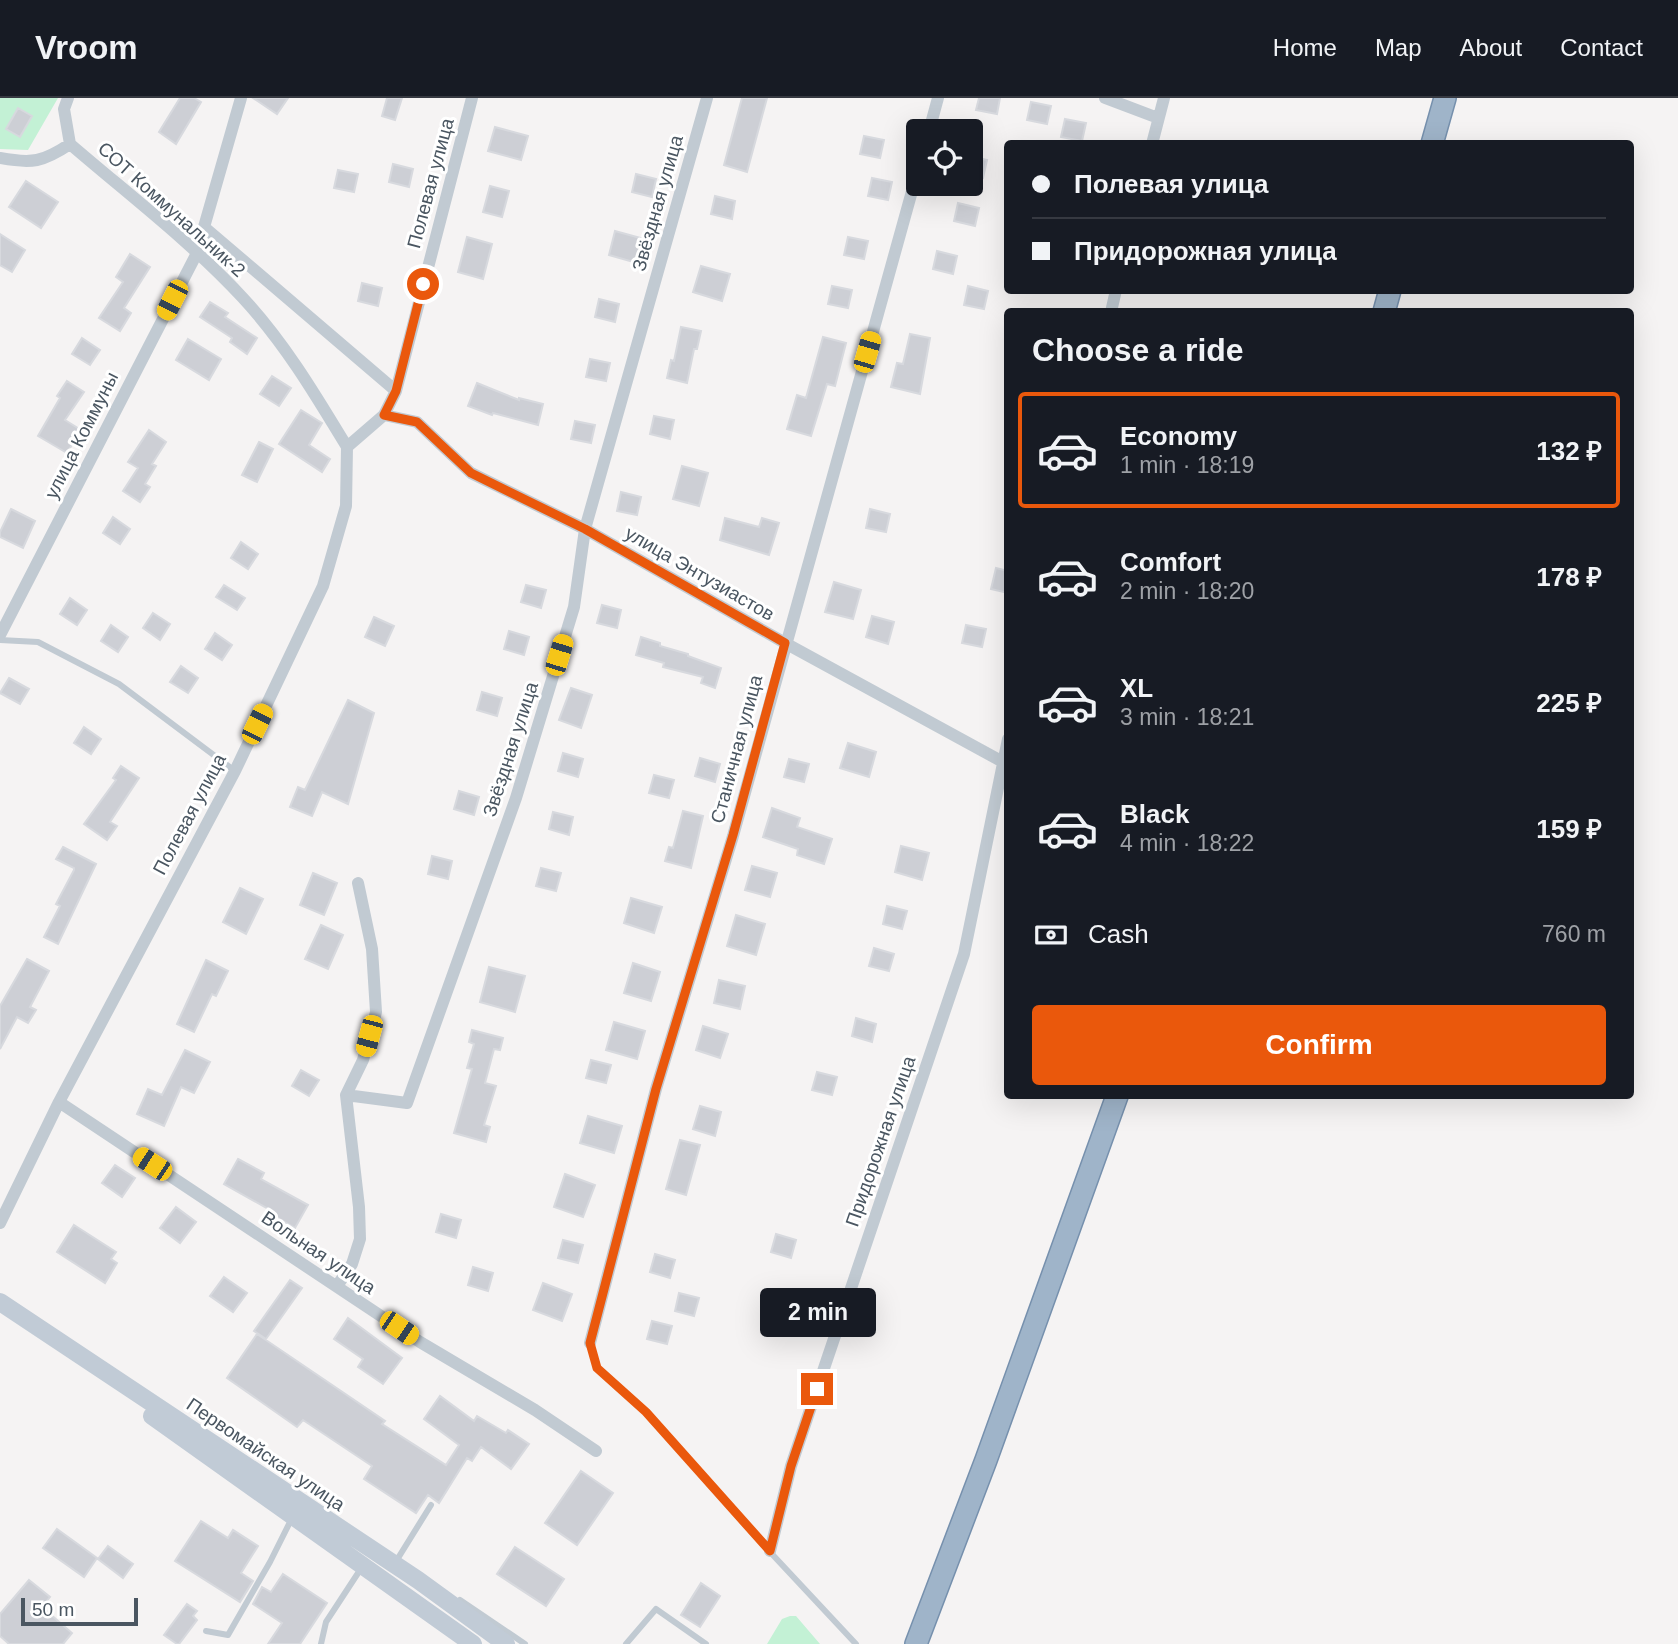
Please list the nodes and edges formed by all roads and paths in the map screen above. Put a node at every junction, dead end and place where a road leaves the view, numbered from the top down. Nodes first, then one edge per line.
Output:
1 (68, 98) edge
2 (242, 98) edge
3 (472, 98) edge
4 (706, 98) edge
5 (938, 98) edge
6 (1105, 98) edge
7 (1164, 98) edge
8 (1436, 98) edge
9 (1445, 98) edge
10 (1158, 118) junction
11 (932, 119) edge
12 (1153, 140) edge
13 (1424, 140) edge
14 (1433, 140) edge
15 (70, 144) junction
16 (0, 158) edge
17 (911, 196) edge
18 (197, 253) junction
19 (396, 391) junction
20 (384, 415) junction
21 (347, 447) junction
22 (585, 529) junction
23 (0, 638) edge
24 (785, 643) junction
25 (1004, 757) edge
26 (1003, 762) junction
27 (235, 771) junction
28 (358, 883) dead end
29 (346, 1096) junction
30 (1116, 1099) edge
31 (1126, 1099) edge
32 (59, 1102) junction
33 (0, 1223) edge
34 (337, 1286) junction
35 (0, 1302) edge
36 (0, 1309) edge
37 (590, 1343) joint
38 (596, 1451) dead end
39 (973, 1496) junction
40 (432, 1505) dead end
41 (293, 1516) junction
42 (770, 1551) junction
43 (394, 1564) junction
44 (363, 1566) junction
45 (418, 1580) junction
46 (206, 1631) dead end
47 (321, 1644) edge
48 (473, 1644) edge
49 (506, 1644) edge
50 (525, 1644) edge
51 (626, 1644) edge
52 (706, 1644) edge
53 (856, 1644) edge
54 (906, 1644) edge
55 (916, 1644) edge
56 (928, 1644) edge

1 - 15 street, СОТ Коммунальник-2
2 - 19 street
3 - 19 street, Полевая улица
4 - 22 street, Звёздная улица
5 - 11 street
6 - 10 street
7 - 10 street
8 - 13 highway
9 - 14 highway
10 - 12 street
15 - 16 street
15 - 18 street, СОТ Коммунальник-2
17 - 24 street, Станичная улица
18 - 21 street, СОТ Коммунальник-2
18 - 23 street, улица Коммуны
19 - 20 street, Полевая улица
20 - 21 street, Полевая улица
20 - 22 street, улица Энтузиастов
21 - 27 street, Полевая улица
22 - 24 street, улица Энтузиастов
22 - 29 street, Звёздная улица
23 - 27 lane
24 - 26 street, улица Энтузиастов
24 - 37 street, Станичная улица
25 - 26 street, Придорожная улица
26 - 42 street, Придорожная улица
27 - 32 street, Полевая улица
28 - 29 street
29 - 34 street
30 - 39 highway
31 - 56 highway
32 - 33 street, Полевая улица
32 - 34 street, Вольная улица
34 - 38 street, Вольная улица
35 - 43 main road, Первомайская улица
36 - 41 main road, Первомайская улица
37 - 42 lane
39 - 54 highway
39 - 55 highway
40 - 43 lane
41 - 44 main road, Первомайская улица
41 - 46 lane
42 - 53 lane
43 - 45 main road, Первомайская улица
44 - 47 lane
44 - 48 main road, Первомайская улица
45 - 49 main road, Первомайская улица
45 - 50 lane
51 - 52 lane

